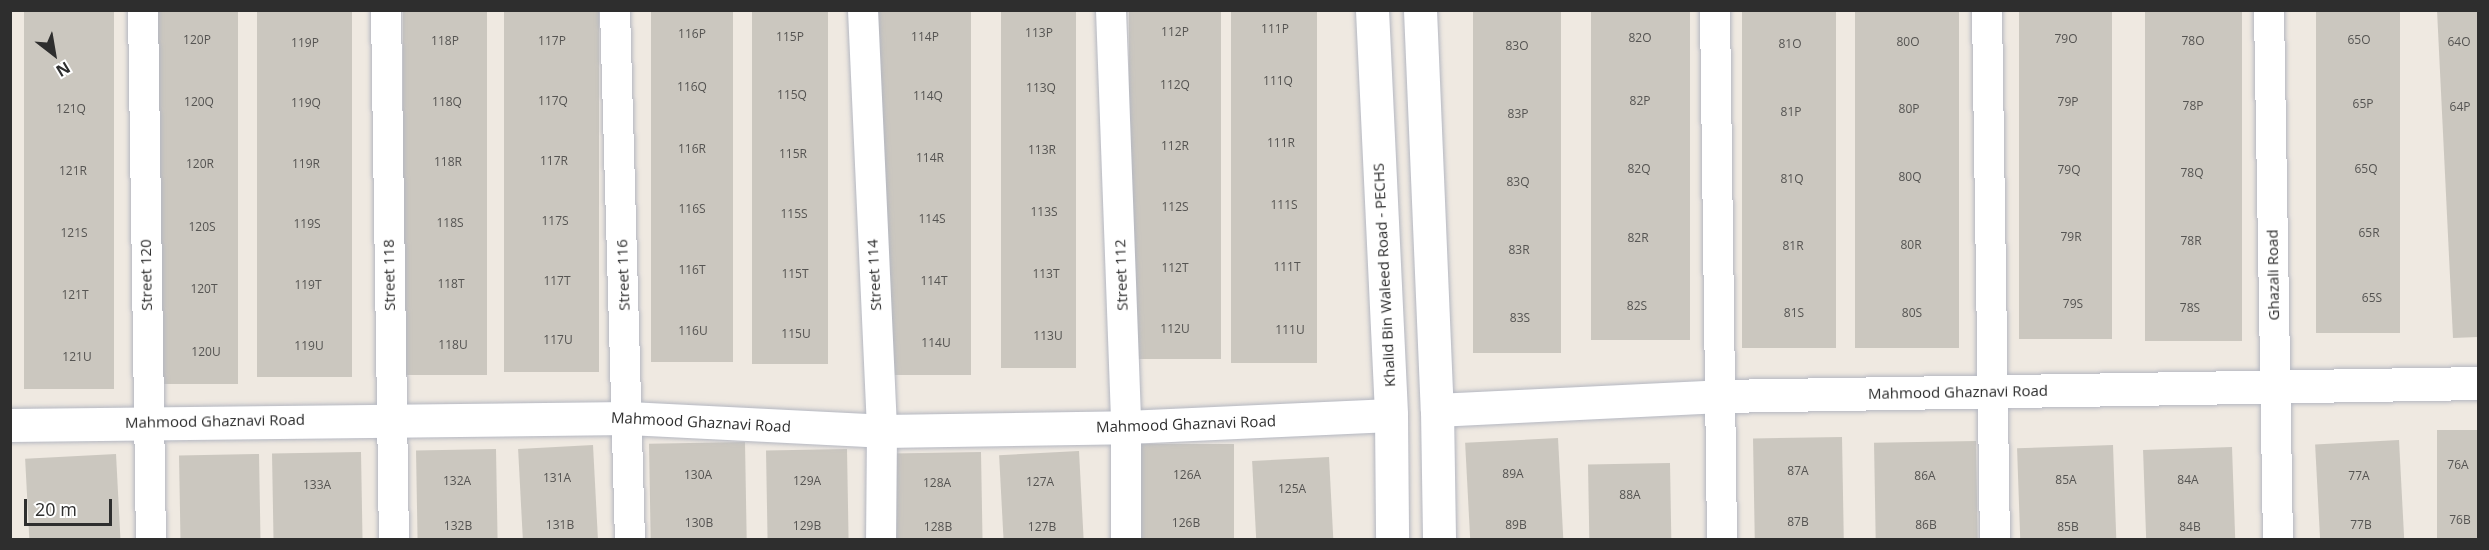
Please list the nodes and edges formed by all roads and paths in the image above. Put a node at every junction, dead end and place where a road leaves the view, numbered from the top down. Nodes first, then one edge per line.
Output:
1 (143, 10) edge
2 (386, 10) edge
3 (615, 10) edge
4 (862, 10) edge
5 (1111, 10) edge
6 (1372, 10) edge
7 (1420, 10) edge
8 (1715, 10) edge
9 (1987, 10) edge
10 (2269, 10) edge
11 (2478, 383) edge
12 (2274, 386) junction
13 (1992, 391) junction
14 (1720, 396) junction
15 (1437, 410) junction
16 (1390, 415) junction
17 (390, 418) junction
18 (628, 418) junction
19 (148, 423) junction
20 (10, 425) edge
21 (1126, 427) junction
22 (882, 431) junction
23 (152, 540) edge
24 (394, 540) edge
25 (630, 540) edge
26 (881, 540) edge
27 (1126, 540) edge
28 (1392, 540) edge
29 (1439, 540) edge
30 (1722, 540) edge
31 (1995, 540) edge
32 (2278, 540) edge

1 - 19 street, Street 120
2 - 17 street, Street 118
3 - 18 street, Street 116
4 - 22 street, Street 114
5 - 21 street, Street 112
6 - 16 street, Khalid Bin Waleed Road - PECHS
7 - 15 street
8 - 14 street
9 - 13 street
10 - 12 street, Ghazali Road
11 - 12 street, Mahmood Ghaznavi Road
12 - 13 street, Mahmood Ghaznavi Road
12 - 32 street, Ghazali Road
13 - 14 street, Mahmood Ghaznavi Road
13 - 31 street
14 - 15 street, Mahmood Ghaznavi Road
14 - 30 street
15 - 29 street
16 - 21 street, Mahmood Ghaznavi Road
16 - 28 street, Khalid Bin Waleed Road - PECHS
17 - 18 street, Mahmood Ghaznavi Road
17 - 19 street, Mahmood Ghaznavi Road
17 - 24 street, Street 118
18 - 22 street, Mahmood Ghaznavi Road
18 - 25 street, Street 116
19 - 20 street, Mahmood Ghaznavi Road
19 - 23 street, Street 120
21 - 22 street, Mahmood Ghaznavi Road
21 - 27 street, Street 112
22 - 26 street, Street 114

